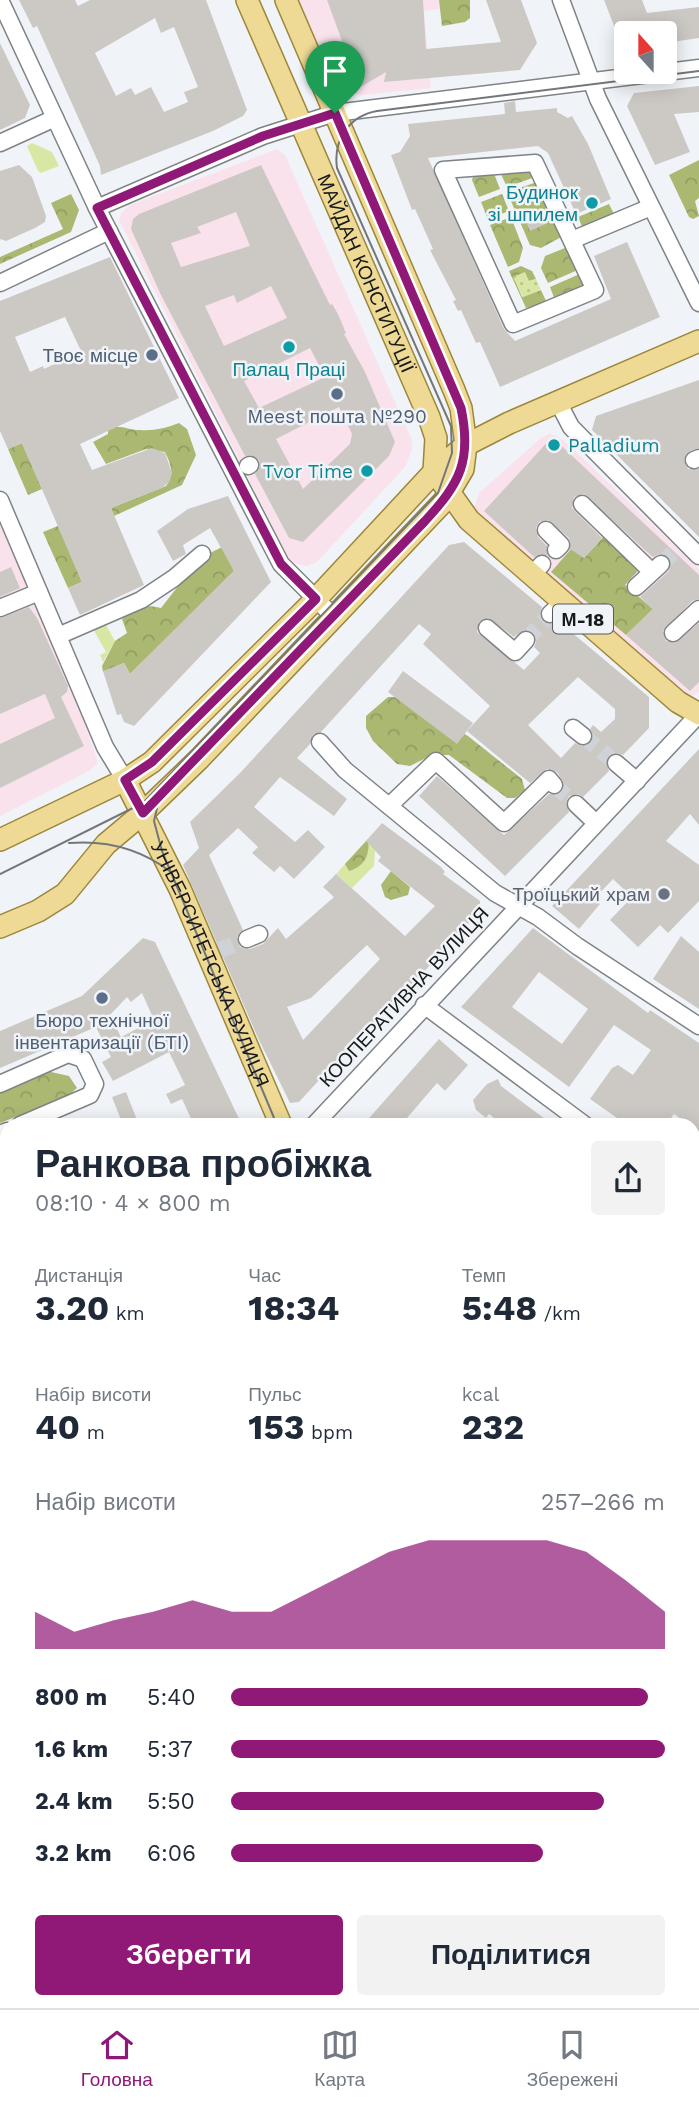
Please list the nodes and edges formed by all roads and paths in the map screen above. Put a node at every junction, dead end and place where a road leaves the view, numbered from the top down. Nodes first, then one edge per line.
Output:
1 (0, 0) edge
2 (247, 0) edge
3 (286, 0) edge
4 (561, 0) edge
5 (699, 68) edge
6 (591, 80) junction
7 (335, 113) junction
8 (55, 118) junction
9 (302, 123) junction
10 (0, 143) edge
11 (651, 207) junction
12 (97, 208) junction
13 (109, 231) junction
14 (572, 240) junction
15 (0, 283) edge
16 (699, 303) edge
17 (699, 341) edge
18 (558, 402) junction
19 (466, 445) junction
20 (434, 472) junction
21 (450, 493) junction
22 (0, 500) edge
23 (582, 504) dead end
24 (545, 530) dead end
25 (556, 550) dead end
26 (202, 554) dead end
27 (699, 556) edge
28 (636, 587) dead end
29 (39, 592) junction
30 (316, 599) junction
31 (0, 608) edge
32 (699, 609) edge
33 (335, 618) junction
34 (487, 628) dead end
35 (673, 633) dead end
36 (58, 636) junction
37 (526, 640) dead end
38 (699, 714) edge
39 (320, 742) dead end
40 (615, 763) tunnel mouth
41 (125, 780) junction
42 (637, 781) junction
43 (554, 785) dead end
44 (576, 804) tunnel mouth
45 (389, 806) junction
46 (143, 813) junction
47 (596, 823) junction
48 (0, 840) edge
49 (518, 906) junction
50 (0, 927) edge
51 (424, 1005) junction
52 (699, 1026) edge
53 (0, 1084) edge
54 (36, 1118) edge
55 (278, 1118) edge
56 (320, 1118) edge
57 (576, 1118) edge

1 - 8 street
2 - 9 main road, МАЙДАН КОНСТИТУЦІЇ
3 - 7 main road, МАЙДАН КОНСТИТУЦІЇ
4 - 6 street
5 - 6 street
6 - 7 street
6 - 11 street
7 - 9 street
7 - 19 main road, МАЙДАН КОНСТИТУЦІЇ
8 - 10 street
8 - 12 street
9 - 12 street
9 - 20 main road, МАЙДАН КОНСТИТУЦІЇ
11 - 14 street
11 - 16 street
12 - 13 street
13 - 15 street
13 - 30 street
14 - 14 street
17 - 18 main road
18 - 19 main road
18 - 27 street
19 - 20 main road
19 - 21 main road
20 - 21 main road
20 - 30 main road
21 - 33 main road
21 - 38 main road, М-18
22 - 29 street, УНІВЕРСИТЕТСЬКА ВУЛИЦЯ
23 - 28 street
24 - 25 street
26 - 36 street
29 - 31 street
29 - 36 street, УНІВЕРСИТЕТСЬКА ВУЛИЦЯ
30 - 33 street
30 - 41 main road
32 - 35 street
33 - 46 main road
34 - 37 street
36 - 41 street, УНІВЕРСИТЕТСЬКА ВУЛИЦЯ
38 - 42 street, КООПЕРАТИВНА ВУЛИЦЯ
39 - 45 street
40 - 42 street
41 - 46 main road, УНІВЕРСИТЕТСЬКА ВУЛИЦЯ
41 - 48 main road
42 - 47 street, КООПЕРАТИВНА ВУЛИЦЯ
43 - 45 street
44 - 47 street
45 - 49 street
46 - 50 main road
46 - 55 main road, УНІВЕРСИТЕТСЬКА ВУЛИЦЯ
47 - 49 street, КООПЕРАТИВНА ВУЛИЦЯ
49 - 51 street, КООПЕРАТИВНА ВУЛИЦЯ
49 - 52 street
51 - 56 street, КООПЕРАТИВНА ВУЛИЦЯ
51 - 57 street
53 - 54 street

